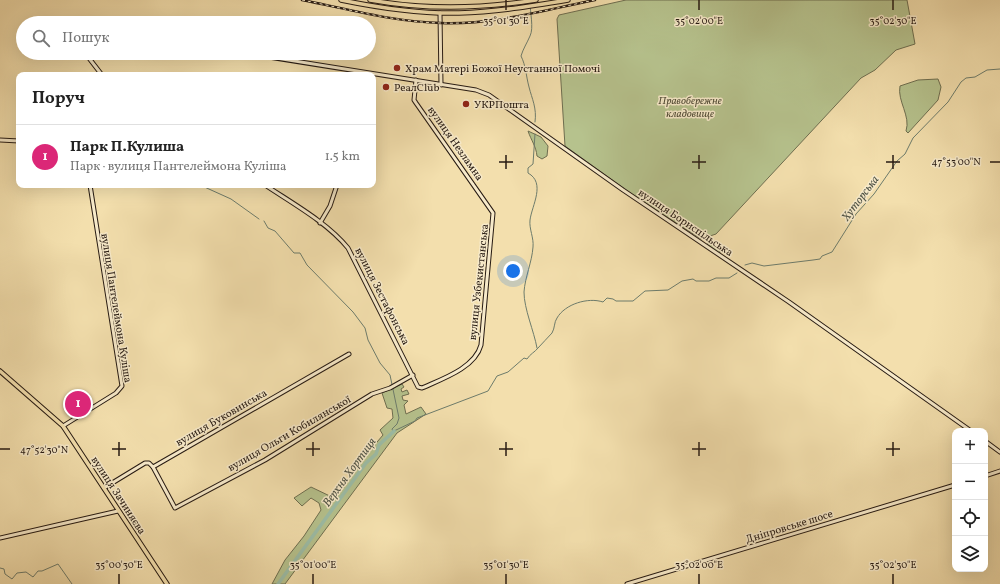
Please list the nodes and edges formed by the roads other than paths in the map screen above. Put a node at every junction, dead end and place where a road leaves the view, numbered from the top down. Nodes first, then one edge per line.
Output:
1 (341, 0) edge
2 (370, 0) edge
3 (536, 0) edge
4 (568, 0) edge
5 (440, 8) junction
6 (440, 13) junction
7 (90, 60) edge
8 (287, 60) edge
9 (100, 72) edge
10 (360, 72) edge
11 (376, 75) edge
12 (416, 80) junction
13 (441, 85) junction
14 (0, 140) edge
15 (16, 141) edge
16 (90, 188) edge
17 (269, 188) edge
18 (336, 188) edge
19 (493, 213) joint
20 (320, 223) junction
21 (349, 354) dead end
22 (0, 371) edge
23 (413, 375) junction
24 (418, 388) joint
25 (63, 426) junction
26 (967, 428) edge
27 (988, 443) edge
28 (1000, 452) edge
29 (153, 467) junction
30 (1000, 471) edge
31 (988, 475) edge
32 (952, 485) edge
33 (104, 488) junction
34 (118, 510) junction
35 (0, 538) edge
36 (167, 584) edge
37 (627, 584) edge

1 - 6 main road
2 - 5 main road
3 - 5 main road
4 - 6 main road
5 - 6 main road
6 - 13 street
7 - 9 street
8 - 10 street, вулиця Бориспільська
11 - 12 street, вулиця Бориспільська
12 - 13 street, вулиця Бориспільська
12 - 19 street, вулиця Незламна
13 - 26 street, вулиця Бориспільська
14 - 15 street
16 - 25 street, вулиця Пантелеймона Куліша
17 - 20 street, вулиця Зестафонська
18 - 20 street
19 - 24 street, вулиця Узбекистанська
20 - 23 street, вулиця Зестафонська
21 - 29 street, вулиця Буковинська
22 - 25 main road, вулиця Зачиняєва
23 - 24 street, вулиця Зестафонська
23 - 29 street, вулиця Ольги Кобилянської
25 - 33 main road, вулиця Зачиняєва
27 - 28 street
29 - 33 street, вулиця Буковинська
30 - 31 street
32 - 37 street, Дніпровське шосе
33 - 34 main road, вулиця Зачиняєва
34 - 35 street
34 - 36 main road, вулиця Зачиняєва

